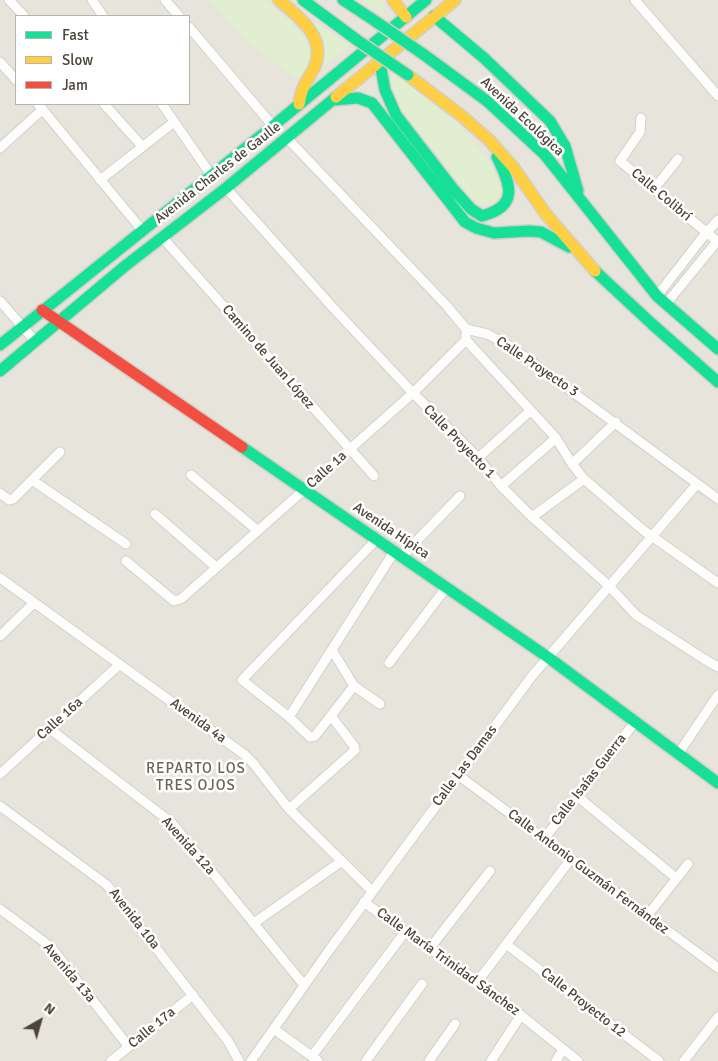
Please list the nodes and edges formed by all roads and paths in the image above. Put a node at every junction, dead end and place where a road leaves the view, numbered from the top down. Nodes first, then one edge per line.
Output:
1 (9, 0) edge
2 (92, 0) edge
3 (165, 0) edge
4 (279, 0) edge
5 (303, 0) edge
6 (343, 0) edge
7 (393, 0) edge
8 (455, 0) edge
9 (634, 0) edge
10 (422, 1) edge
11 (23, 15) edge
12 (102, 15) edge
13 (178, 15) edge
14 (434, 16) junction
15 (406, 17) junction
16 (190, 28) edge
17 (0, 62) edge
18 (380, 63) junction
19 (15, 79) edge
20 (718, 96) edge
21 (334, 100) junction
22 (299, 104) junction
23 (105, 105) edge
24 (163, 105) edge
25 (41, 107) edge
26 (641, 118) dead end
27 (174, 122) junction
28 (273, 126) junction
29 (287, 138) junction
30 (489, 140) junction
31 (142, 146) junction
32 (0, 148) edge
33 (678, 159) dead end
34 (211, 175) junction
35 (100, 180) junction
36 (226, 188) junction
37 (654, 189) junction
38 (580, 199) junction
39 (718, 220) edge
40 (142, 230) junction
41 (706, 233) junction
42 (162, 236) junction
43 (718, 241) edge
44 (579, 253) junction
45 (662, 300) junction
46 (0, 301) edge
47 (42, 310) junction
48 (59, 322) junction
49 (22, 327) junction
50 (466, 329) junction
51 (466, 340) junction
52 (36, 342) junction
53 (0, 345) edge
54 (718, 349) edge
55 (0, 370) edge
56 (718, 382) edge
57 (412, 393) junction
58 (530, 411) junction
59 (616, 422) junction
60 (556, 438) junction
61 (350, 449) junction
62 (60, 452) dead end
63 (478, 458) junction
64 (572, 464) junction
65 (192, 475) dead end
66 (374, 476) dead end
67 (584, 479) junction
68 (32, 480) junction
69 (697, 484) junction
70 (501, 486) junction
71 (304, 490) junction
72 (0, 493) edge
73 (460, 496) dead end
74 (718, 499) edge
75 (155, 514) dead end
76 (532, 517) junction
77 (257, 530) junction
78 (652, 536) junction
79 (376, 540) junction
80 (126, 544) dead end
81 (397, 554) junction
82 (126, 561) dead end
83 (216, 567) junction
84 (0, 578) edge
85 (718, 584) edge
86 (609, 586) junction
87 (446, 588) junction
88 (34, 603) junction
89 (0, 636) edge
90 (332, 650) junction
91 (548, 658) junction
92 (389, 663) dead end
93 (120, 664) junction
94 (718, 667) edge
95 (354, 686) junction
96 (718, 695) edge
97 (380, 704) dead end
98 (331, 716) junction
99 (289, 717) junction
100 (635, 722) junction
101 (50, 729) junction
102 (678, 754) junction
103 (0, 774) edge
104 (458, 775) junction
105 (718, 783) edge
106 (577, 796) junction
107 (0, 806) edge
108 (288, 808) junction
109 (544, 839) junction
110 (572, 859) junction
111 (342, 862) junction
112 (688, 864) dead end
113 (490, 871) dead end
114 (676, 878) junction
115 (372, 891) junction
116 (364, 902) junction
117 (0, 909) edge
118 (647, 916) junction
119 (254, 923) junction
120 (405, 932) junction
121 (506, 944) junction
122 (430, 948) junction
123 (718, 968) edge
124 (478, 981) junction
125 (422, 984) dead end
126 (304, 985) junction
127 (192, 994) junction
128 (521, 1015) junction
129 (718, 1018) edge
130 (455, 1024) dead end
131 (274, 1029) junction
132 (128, 1047) junction
133 (563, 1049) junction
134 (315, 1059) edge
135 (111, 1061) edge
136 (240, 1061) edge
137 (252, 1061) edge
138 (366, 1061) edge
139 (429, 1061) edge
140 (491, 1061) edge
141 (556, 1061) edge
142 (578, 1061) edge
143 (659, 1061) edge
144 (684, 1061) edge

1 - 11 street
2 - 12 street
3 - 13 street
4 - 22 main road
5 - 30 main road, bridge
6 - 38 main road, Avenida Ecológica, bridge
7 - 15 main road
8 - 14 main road, Avenida Charles de Gaulle
9 - 20 street
10 - 15 main road, Avenida Charles de Gaulle
14 - 18 main road, Avenida Charles de Gaulle
14 - 38 main road
15 - 22 main road, Avenida Charles de Gaulle
16 - 28 street
17 - 19 street
18 - 21 main road, Avenida Charles de Gaulle
18 - 30 main road
21 - 29 main road, Avenida Charles de Gaulle
21 - 44 main road
22 - 28 main road, Avenida Charles de Gaulle
23 - 31 street
24 - 27 street
25 - 32 street
25 - 35 street
26 - 37 street, Calle Colibrí
27 - 31 street
27 - 34 street
28 - 34 main road, Avenida Charles de Gaulle
29 - 36 main road, Avenida Charles de Gaulle
29 - 50 street
30 - 44 main road
31 - 35 street
33 - 37 street
34 - 40 main road, Avenida Charles de Gaulle
35 - 40 street
36 - 42 main road, Avenida Charles de Gaulle
36 - 57 street, Calle Proyecto 1
37 - 41 street, Calle Colibrí
38 - 45 main road, Avenida Ecológica
39 - 41 street
40 - 47 main road, Avenida Charles de Gaulle
41 - 43 street, Calle Colibrí
41 - 45 street
42 - 48 main road, Avenida Charles de Gaulle
42 - 61 street, Camino de Juan López
43 - 45 street
44 - 56 main road
45 - 54 main road, Avenida Ecológica
46 - 49 street
47 - 48 main road, Avenida Hípica
47 - 49 main road, Avenida Charles de Gaulle
48 - 52 main road, Avenida Charles de Gaulle
48 - 71 main road, Avenida Hípica
49 - 52 street
49 - 53 main road, Avenida Charles de Gaulle
50 - 51 street
50 - 59 street, Calle Proyecto 3
51 - 57 street, Calle 1a
51 - 58 street
52 - 55 main road, Avenida Charles de Gaulle
57 - 61 street, Calle 1a
57 - 63 street, Calle Proyecto 1
58 - 60 street
58 - 63 street
59 - 64 street
59 - 69 street, Calle Proyecto 3
60 - 64 street
60 - 70 street
61 - 66 street, Camino de Juan López
61 - 71 street, Calle 1a
62 - 68 street
63 - 70 street, Calle Proyecto 1
64 - 67 street
65 - 77 street
67 - 76 street
67 - 78 street
68 - 72 street
68 - 80 street
69 - 74 street, Calle Proyecto 3
69 - 78 street, Calle Las Damas
70 - 76 street, Calle Proyecto 1
71 - 77 street, Calle 1a
71 - 79 main road, Avenida Hípica
73 - 81 street
75 - 83 street
76 - 86 street, Calle Proyecto 1
77 - 83 street, Calle 1a
78 - 85 street
78 - 86 street, Calle Las Damas
79 - 81 main road, Avenida Hípica
79 - 99 street
81 - 87 main road, Avenida Hípica
81 - 90 street
82 - 83 street, Calle 1a
84 - 88 street, Avenida 4a
86 - 91 street, Calle Las Damas
86 - 94 street, Calle Proyecto 1
87 - 91 main road, Avenida Hípica
87 - 92 street
88 - 89 street
88 - 93 street, Avenida 4a
90 - 95 street
90 - 99 street
91 - 100 main road, Avenida Hípica
91 - 104 street, Calle Las Damas
93 - 101 street, Calle 16a
93 - 108 street, Avenida 4a
95 - 97 street
95 - 98 street
96 - 102 street
98 - 99 street
98 - 108 street
100 - 102 main road, Avenida Hípica
100 - 106 street, Calle Isaías Guerra
101 - 103 street, Calle 16a
101 - 119 street, Avenida 12a
102 - 105 main road, Avenida Hípica
104 - 109 street, Calle Antonio Guzmán Fernández
104 - 115 street, Calle Las Damas
106 - 109 street, Calle Isaías Guerra
106 - 114 street
107 - 127 street, Avenida 10a
108 - 111 street, Avenida 4a
109 - 110 street, Calle Antonio Guzmán Fernández
110 - 118 street, Calle Antonio Guzmán Fernández
110 - 121 street
111 - 115 street, Avenida 4a
111 - 119 street
112 - 114 street
113 - 122 street
114 - 118 street
115 - 116 street, Calle Las Damas
116 - 120 street, Calle María Trinidad Sánchez
116 - 126 street, Calle Las Damas
117 - 132 street, Avenida 13a
118 - 123 street, Calle Antonio Guzmán Fernández
119 - 126 street, Avenida 12a
120 - 122 street, Calle María Trinidad Sánchez
120 - 134 street
121 - 124 street
121 - 143 street, Calle Proyecto 12
122 - 124 street, Calle María Trinidad Sánchez
124 - 128 street, Calle María Trinidad Sánchez
125 - 138 street
126 - 131 street, Calle Las Damas
127 - 132 street, Calle 17a
127 - 136 street, Avenida 10a
128 - 133 street, Calle María Trinidad Sánchez
128 - 140 street
129 - 144 street
130 - 139 street
131 - 134 street
131 - 137 street, Calle Las Damas
132 - 135 street, Calle 17a
133 - 141 street
133 - 142 street, Calle María Trinidad Sánchez

